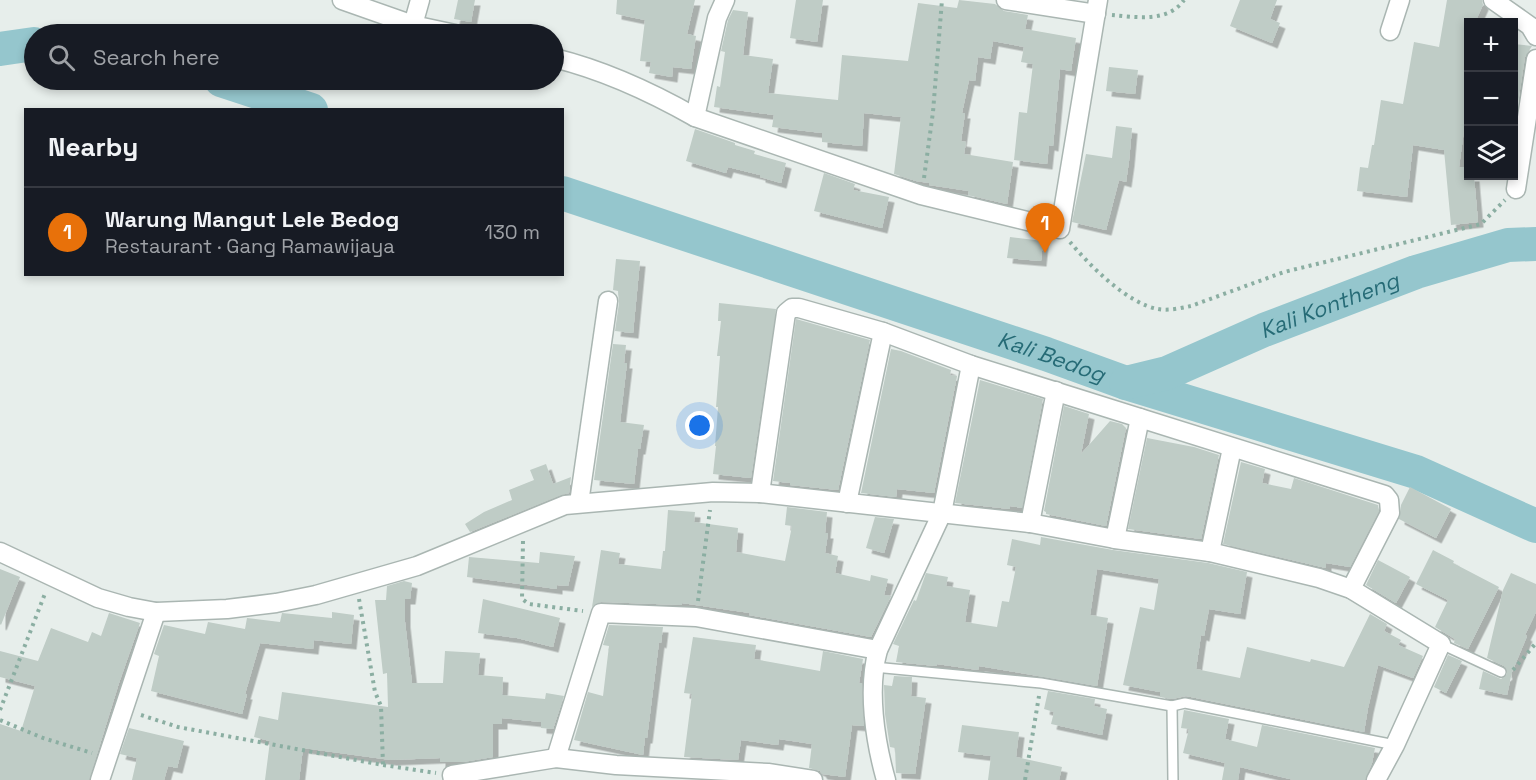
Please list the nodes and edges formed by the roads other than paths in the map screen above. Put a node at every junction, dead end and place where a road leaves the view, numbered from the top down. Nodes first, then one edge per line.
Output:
1 (342, 0) edge
2 (420, 0) edge
3 (725, 0) edge
4 (1006, 0) edge
5 (1400, 0) edge
6 (1493, 0) edge
7 (1097, 7) edge
8 (410, 24) edge
9 (413, 24) edge
10 (1390, 31) dead end
11 (1536, 36) edge
12 (1536, 59) edge
13 (564, 60) edge
14 (695, 117) junction
15 (1530, 135) edge
16 (1516, 189) road end
17 (608, 301) dead end
18 (883, 332) junction
19 (971, 364) junction
20 (1056, 392) junction
21 (1140, 418) junction
22 (1232, 448) junction
23 (760, 493) junction
24 (847, 502) junction
25 (579, 503) junction
26 (942, 513) junction
27 (1030, 523) junction
28 (1115, 539) junction
29 (0, 552) edge
30 (1210, 552) junction
31 (1351, 589) junction
32 (156, 612) junction
33 (1441, 644) junction
34 (876, 658) junction
35 (1501, 672) road end
36 (1172, 706) junction
37 (1395, 745) junction
38 (556, 758) junction
39 (452, 777) edge
40 (100, 780) edge
41 (813, 780) edge
42 (886, 780) edge
43 (1173, 780) edge
44 (1376, 780) edge

1 - 8 street
2 - 9 street
3 - 14 street
4 - 7 street
5 - 10 street
6 - 11 street
7 - 14 street
12 - 15 street
13 - 14 street
15 - 16 street
17 - 25 street
18 - 19 street
18 - 23 street
18 - 24 street
19 - 20 street
19 - 26 street
20 - 21 street
20 - 27 street
21 - 22 street
21 - 28 street
22 - 30 street
22 - 31 street
23 - 24 street
23 - 25 street
24 - 26 street
25 - 32 street
26 - 27 street
26 - 34 street
27 - 28 street
28 - 30 street
29 - 32 street
30 - 31 street
31 - 33 street
32 - 40 street
33 - 35 lane
33 - 37 street
34 - 36 lane
34 - 38 street
34 - 42 street
36 - 37 lane
36 - 43 lane
37 - 44 street
38 - 39 street
38 - 41 street

